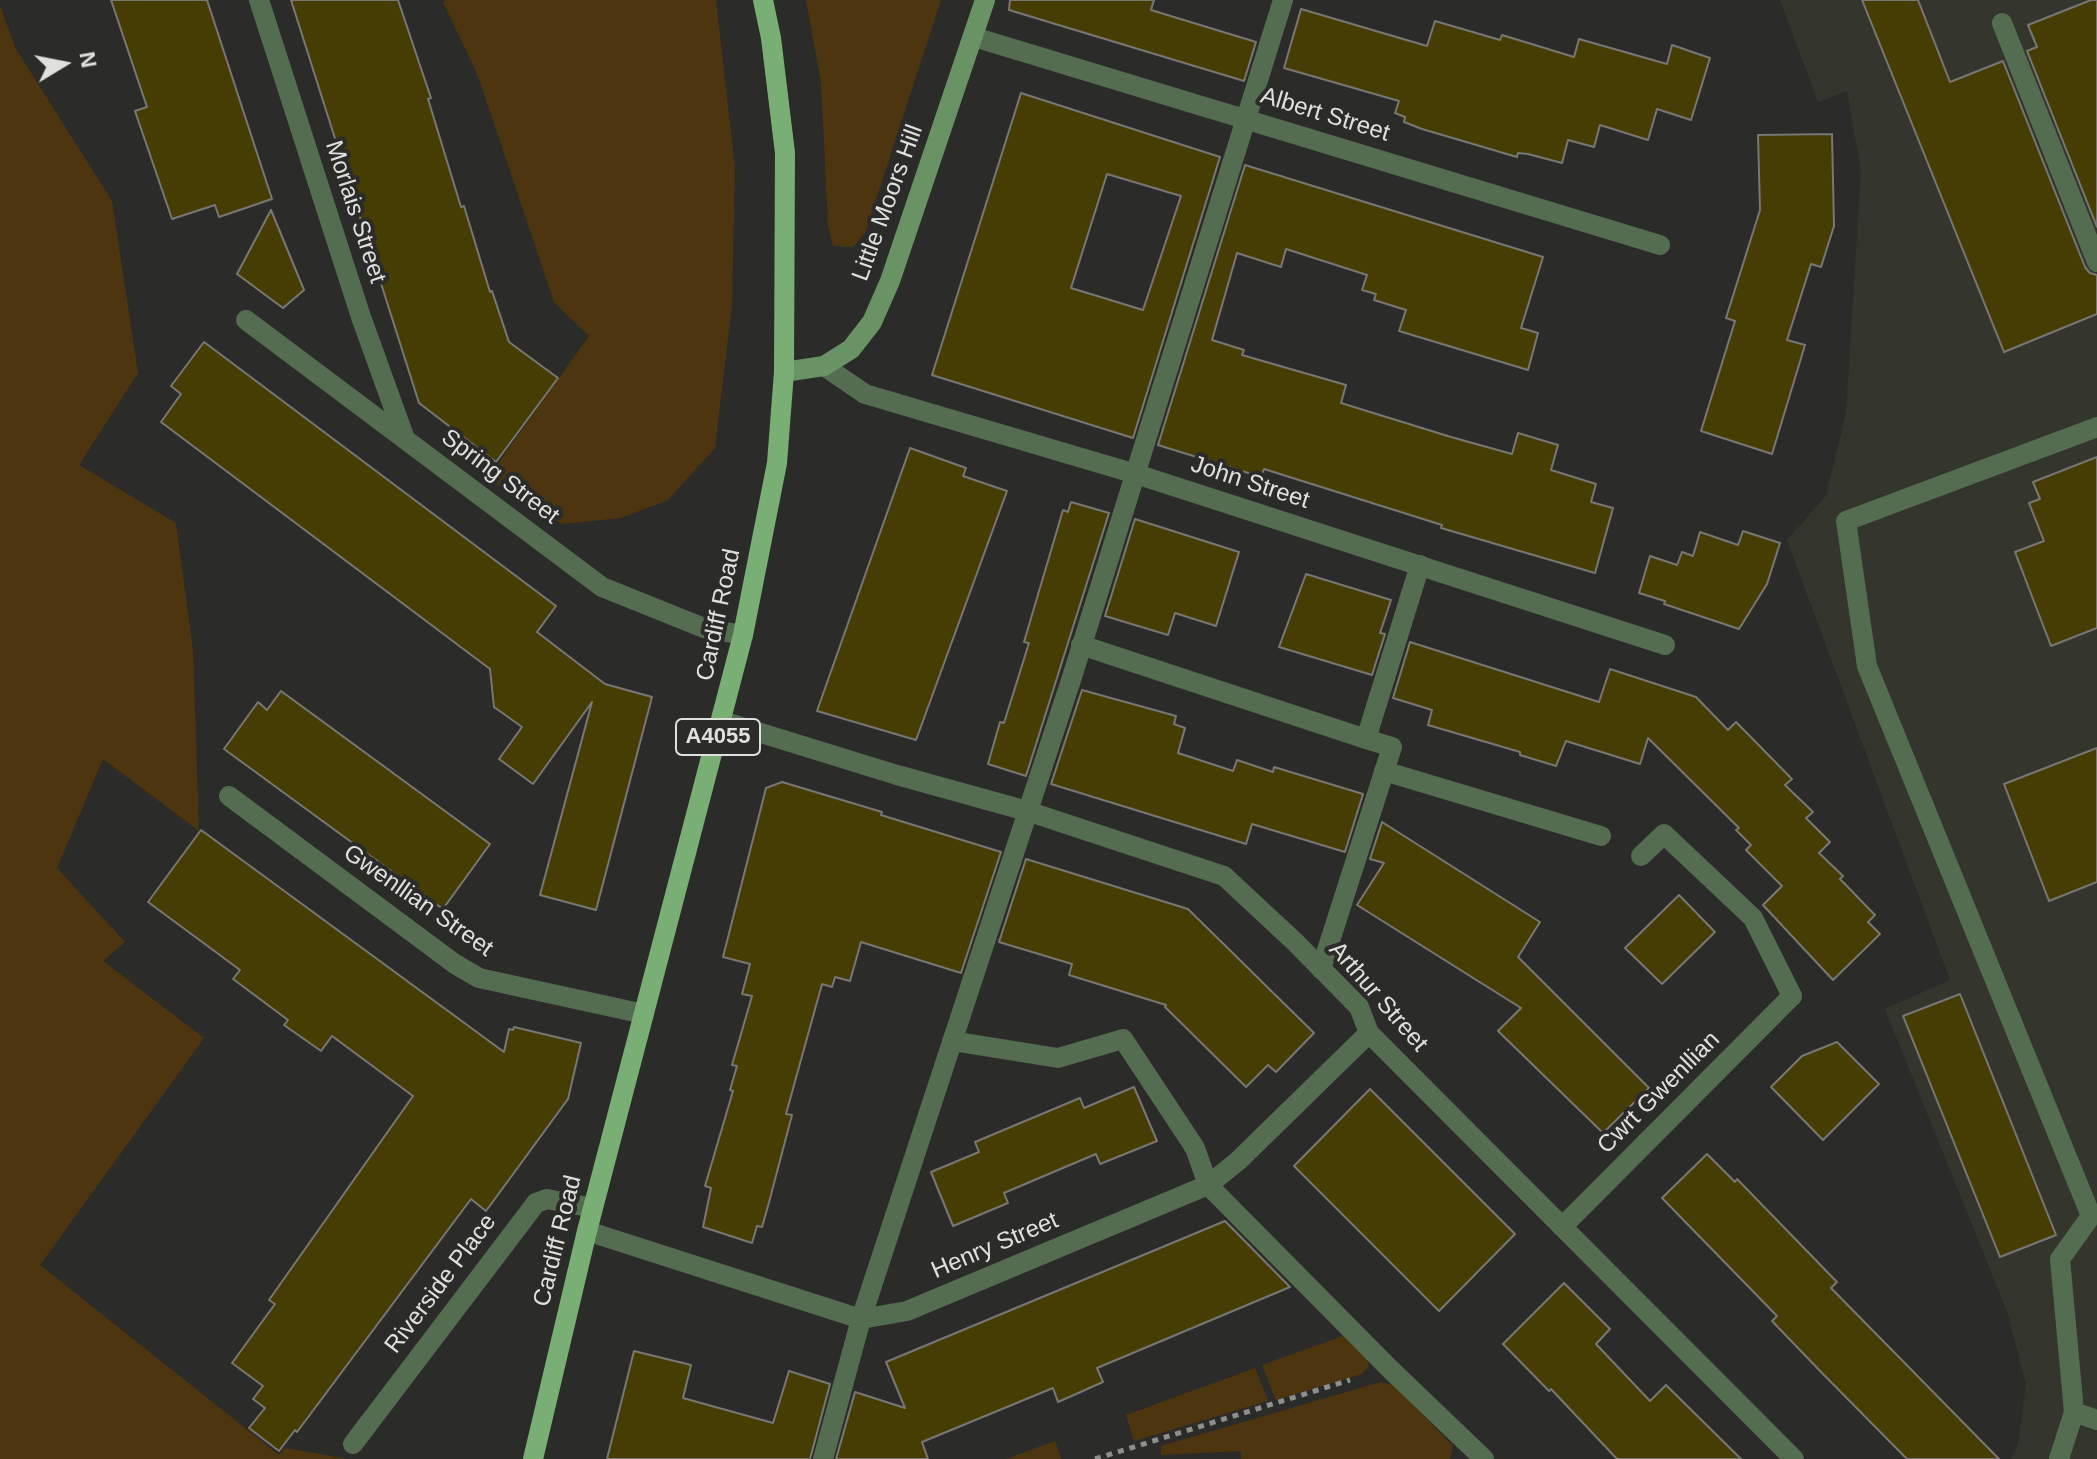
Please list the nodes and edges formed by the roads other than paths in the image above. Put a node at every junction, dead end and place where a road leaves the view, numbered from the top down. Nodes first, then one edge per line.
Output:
1 (259, 0) edge
2 (763, 0) edge
3 (985, 0) edge
4 (1283, 0) edge
5 (2002, 23) dead end
6 (974, 37) junction
7 (1248, 118) junction
8 (1660, 245) dead end
9 (2097, 262) edge
10 (246, 320) dead end
11 (824, 366) junction
12 (784, 372) junction
13 (2097, 427) edge
14 (405, 439) junction
15 (1136, 474) junction
16 (1420, 565) junction
17 (743, 635) junction
18 (1081, 645) junction
19 (1665, 645) dead end
20 (722, 721) junction
21 (1366, 739) junction
22 (1384, 771) junction
23 (229, 796) dead end
24 (1027, 811) junction
25 (1601, 836) dead end
26 (1641, 856) dead end
27 (1321, 969) junction
28 (644, 1014) junction
29 (1369, 1033) junction
30 (952, 1041) junction
31 (1208, 1185) junction
32 (593, 1208) junction
33 (2094, 1215) edge
34 (1562, 1227) junction
35 (587, 1231) junction
36 (861, 1319) junction
37 (2074, 1412) junction
38 (2097, 1420) edge
39 (353, 1444) dead end
40 (533, 1459) edge
41 (823, 1459) edge
42 (1484, 1459) edge
43 (1794, 1459) edge
44 (2059, 1459) edge

1 - 14 street, Morlais Street
2 - 12 main road, Cardiff Road / A4055
3 - 6 street, Little Moors Hill
4 - 7 street
5 - 9 street
6 - 7 street, Albert Street
6 - 11 street, Little Moors Hill
7 - 8 street, Albert Street
7 - 15 street
10 - 14 street, Spring Street
11 - 12 street, Little Moors Hill
11 - 15 street, John Street
12 - 17 main road, Cardiff Road / A4055
13 - 33 street
14 - 17 street, Spring Street
15 - 16 street, John Street
15 - 18 street
16 - 19 street, John Street
16 - 21 street
17 - 20 main road, Cardiff Road / A4055
18 - 21 street
18 - 24 street
20 - 24 street, Arthur Street
20 - 28 main road, Cardiff Road / A4055
21 - 22 street
22 - 25 street
22 - 27 street
23 - 28 street, Gwenllian Street
24 - 27 street, Arthur Street
24 - 30 street
26 - 34 street, Cwrt Gwenllian
27 - 29 street, Arthur Street
28 - 32 main road, Cardiff Road / A4055
29 - 31 street, Henry Street
29 - 34 street, Arthur Street
30 - 31 street
30 - 36 street
31 - 36 street, Henry Street
31 - 42 street
32 - 35 main road, Cardiff Road / A4055
32 - 39 street, Riverside Place
33 - 37 street
34 - 43 street, Arthur Street
35 - 36 street, Henry Street
35 - 40 main road, Cardiff Road / A4055
36 - 41 street
37 - 38 street
37 - 44 street

